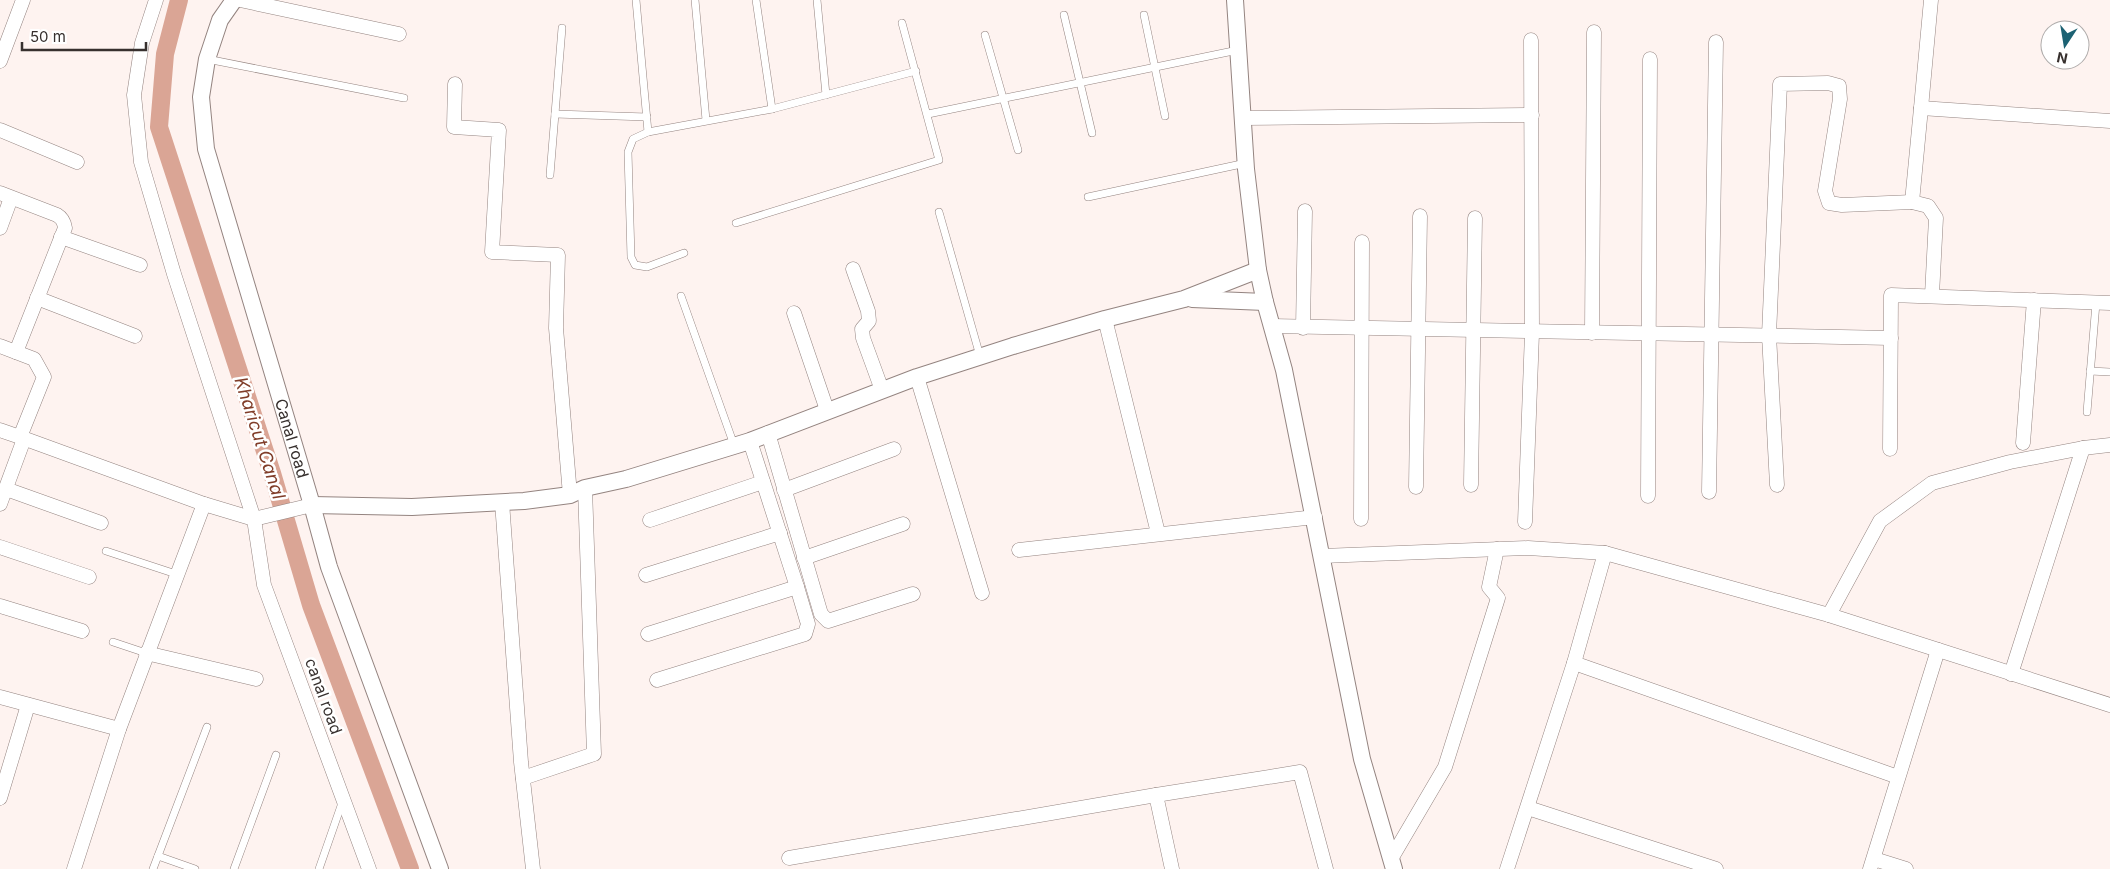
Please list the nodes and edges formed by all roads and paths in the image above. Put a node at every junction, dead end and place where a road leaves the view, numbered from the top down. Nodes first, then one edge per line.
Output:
1 (23, 0) edge
2 (156, 0) edge
3 (234, 0) edge
4 (240, 0) edge
5 (636, 0) edge
6 (695, 0) edge
7 (756, 0) edge
8 (817, 0) edge
9 (1235, 0) edge
10 (1931, 0) edge
11 (1064, 15) dead end
12 (1144, 15) dead end
13 (902, 23) dead end
14 (562, 28) dead end
15 (1594, 32) dead end
16 (399, 34) dead end
17 (985, 35) dead end
18 (1531, 40) dead end
19 (1716, 42) dead end
20 (1238, 50) junction
21 (207, 59) junction
22 (1650, 59) dead end
23 (0, 61) edge
24 (1155, 67) junction
25 (916, 71) junction
26 (1079, 82) junction
27 (455, 84) dead end
28 (826, 95) junction
29 (404, 98) dead end
30 (1003, 98) junction
31 (1921, 108) junction
32 (772, 109) junction
33 (555, 114) junction
34 (928, 114) junction
35 (1532, 115) junction
36 (1165, 116) dead end
37 (647, 117) junction
38 (1244, 118) junction
39 (706, 120) junction
40 (2110, 122) edge
41 (0, 130) edge
42 (648, 132) junction
43 (1092, 133) dead end
44 (1018, 150) dead end
45 (77, 162) dead end
46 (1246, 163) junction
47 (550, 175) dead end
48 (6, 196) edge
49 (1088, 197) dead end
50 (1912, 202) junction
51 (1305, 211) dead end
52 (939, 212) dead end
53 (1420, 216) dead end
54 (1475, 218) dead end
55 (736, 223) dead end
56 (0, 228) edge
57 (61, 237) junction
58 (1362, 242) dead end
59 (684, 253) dead end
60 (140, 265) dead end
61 (853, 269) dead end
62 (1258, 270) junction
63 (1932, 295) junction
64 (681, 296) dead end
65 (37, 298) junction
66 (1184, 299) junction
67 (2034, 300) junction
68 (1265, 302) junction
69 (2096, 303) junction
70 (2110, 303) edge
71 (794, 313) dead end
72 (1105, 319) junction
73 (1272, 326) junction
74 (1303, 328) junction
75 (1360, 328) junction
76 (1418, 328) junction
77 (1474, 330) junction
78 (1532, 333) junction
79 (1592, 333) junction
80 (1650, 333) junction
81 (1712, 334) junction
82 (1769, 335) junction
83 (136, 336) dead end
84 (1891, 338) junction
85 (0, 346) edge
86 (16, 352) junction
87 (980, 357) junction
88 (2090, 371) junction
89 (2110, 372) edge
90 (917, 377) junction
91 (882, 390) junction
92 (828, 410) junction
93 (2087, 412) dead end
94 (0, 430) edge
95 (768, 433) junction
96 (22, 438) junction
97 (742, 443) junction
98 (2024, 443) dead end
99 (2110, 445) edge
100 (2083, 448) junction
101 (894, 449) dead end
102 (1890, 449) dead end
103 (763, 482) junction
104 (1471, 485) dead end
105 (1777, 485) dead end
106 (1416, 487) dead end
107 (6, 489) junction
108 (784, 490) junction
109 (578, 492) junction
110 (1709, 492) dead end
111 (1648, 496) dead end
112 (502, 502) junction
113 (0, 504) edge
114 (204, 504) junction
115 (306, 507) junction
116 (1314, 517) junction
117 (1361, 519) dead end
118 (650, 520) dead end
119 (1525, 522) dead end
120 (101, 523) dead end
121 (903, 524) dead end
122 (254, 526) junction
123 (780, 533) junction
124 (1158, 533) junction
125 (0, 547) edge
126 (1019, 550) dead end
127 (1497, 550) junction
128 (106, 551) dead end
129 (1605, 554) junction
130 (1322, 556) junction
131 (804, 558) junction
132 (176, 574) junction
133 (646, 575) dead end
134 (89, 577) dead end
135 (797, 587) junction
136 (982, 593) dead end
137 (913, 594) dead end
138 (0, 606) edge
139 (1829, 615) junction
140 (82, 631) dead end
141 (648, 634) dead end
142 (113, 642) dead end
143 (1938, 650) junction
144 (146, 653) junction
145 (1574, 663) junction
146 (2011, 674) junction
147 (256, 679) dead end
148 (657, 680) dead end
149 (0, 697) edge
150 (2110, 704) edge
151 (28, 705) junction
152 (207, 727) dead end
153 (119, 729) junction
154 (276, 755) dead end
155 (1898, 777) junction
156 (523, 778) junction
157 (1156, 795) junction
158 (0, 798) edge
159 (344, 799) junction
160 (1528, 808) junction
161 (158, 856) junction
162 (789, 858) dead end
163 (1393, 864) edge
164 (1872, 864) edge
165 (74, 869) edge
166 (153, 869) edge
167 (195, 869) edge
168 (234, 869) edge
169 (319, 869) edge
170 (369, 869) edge
171 (440, 869) edge
172 (533, 869) edge
173 (1172, 869) edge
174 (1326, 869) edge
175 (1507, 869) edge
176 (1716, 869) edge
177 (1906, 869) edge

1 - 23 street
2 - 122 street, canal road
3 - 21 street, Canal road
4 - 16 street
5 - 37 lane
6 - 39 lane
7 - 32 lane
8 - 28 lane
9 - 20 street
10 - 31 street
11 - 26 lane
12 - 24 lane
13 - 25 lane
14 - 33 lane
15 - 79 street
17 - 30 lane
18 - 35 street
19 - 81 street
20 - 24 lane
20 - 38 street
21 - 29 lane
21 - 115 street, Canal road
22 - 80 street
24 - 26 lane
24 - 36 lane
25 - 28 lane
25 - 34 lane
26 - 30 lane
26 - 43 lane
27 - 109 street
28 - 32 lane
30 - 34 lane
30 - 44 lane
31 - 40 street
31 - 50 street
32 - 39 lane
33 - 37 lane
33 - 47 lane
34 - 55 lane
35 - 38 street
35 - 78 street
37 - 42 lane
38 - 46 street
39 - 42 lane
41 - 45 street
42 - 59 lane
46 - 49 lane
46 - 62 street
48 - 56 street
48 - 57 street
50 - 63 street
50 - 82 street
51 - 74 street
52 - 87 lane
53 - 76 street
54 - 77 street
57 - 60 street
57 - 65 street
58 - 75 street
61 - 91 street
62 - 66 street
62 - 68 street
63 - 67 street
63 - 84 street
64 - 97 lane
65 - 83 street
65 - 86 street
66 - 68 street
66 - 72 street
67 - 69 street
67 - 98 street
68 - 73 street
69 - 70 street
69 - 88 lane
71 - 92 street
72 - 87 street
72 - 124 street
73 - 74 street
73 - 116 street
74 - 75 street
75 - 76 street
75 - 117 street
76 - 77 street
76 - 106 street
77 - 78 street
77 - 104 street
78 - 79 street
78 - 119 street
79 - 80 street
80 - 81 street
80 - 111 street
81 - 82 street
81 - 110 street
82 - 84 street
82 - 105 street
84 - 102 street
85 - 86 street
86 - 96 street
87 - 90 street
88 - 89 lane
88 - 93 lane
90 - 91 street
90 - 136 street
91 - 92 street
92 - 95 street
94 - 96 street
95 - 97 street
95 - 108 street
96 - 107 street
96 - 114 street
97 - 103 street
97 - 109 street
99 - 100 street
100 - 139 street
100 - 146 street
101 - 108 street
103 - 118 street
103 - 123 street
107 - 113 street
107 - 120 street
108 - 131 street
109 - 112 street
109 - 156 street
112 - 115 street
112 - 156 street
114 - 122 street
114 - 132 street
115 - 122 street
115 - 171 street, Canal road
116 - 124 street
116 - 130 street
121 - 131 street
122 - 159 street, canal road
123 - 133 street
123 - 135 street
124 - 126 street
125 - 134 street
127 - 129 street
127 - 130 street
127 - 163 street
128 - 132 lane
129 - 139 street
129 - 145 street
130 - 163 street
131 - 137 street
132 - 144 street
135 - 141 street
135 - 148 street
138 - 140 street
139 - 143 street
142 - 144 lane
143 - 146 street
143 - 155 street
144 - 147 street
144 - 153 street
145 - 155 street
145 - 160 street
146 - 150 street
149 - 151 street
151 - 153 street
151 - 158 street
152 - 161 lane
153 - 165 street
154 - 168 lane
155 - 164 street
156 - 172 street
157 - 162 street
157 - 173 street
157 - 174 street
159 - 169 lane
159 - 170 street, canal road
160 - 175 street
160 - 176 street
161 - 166 lane
161 - 167 lane
164 - 177 street

